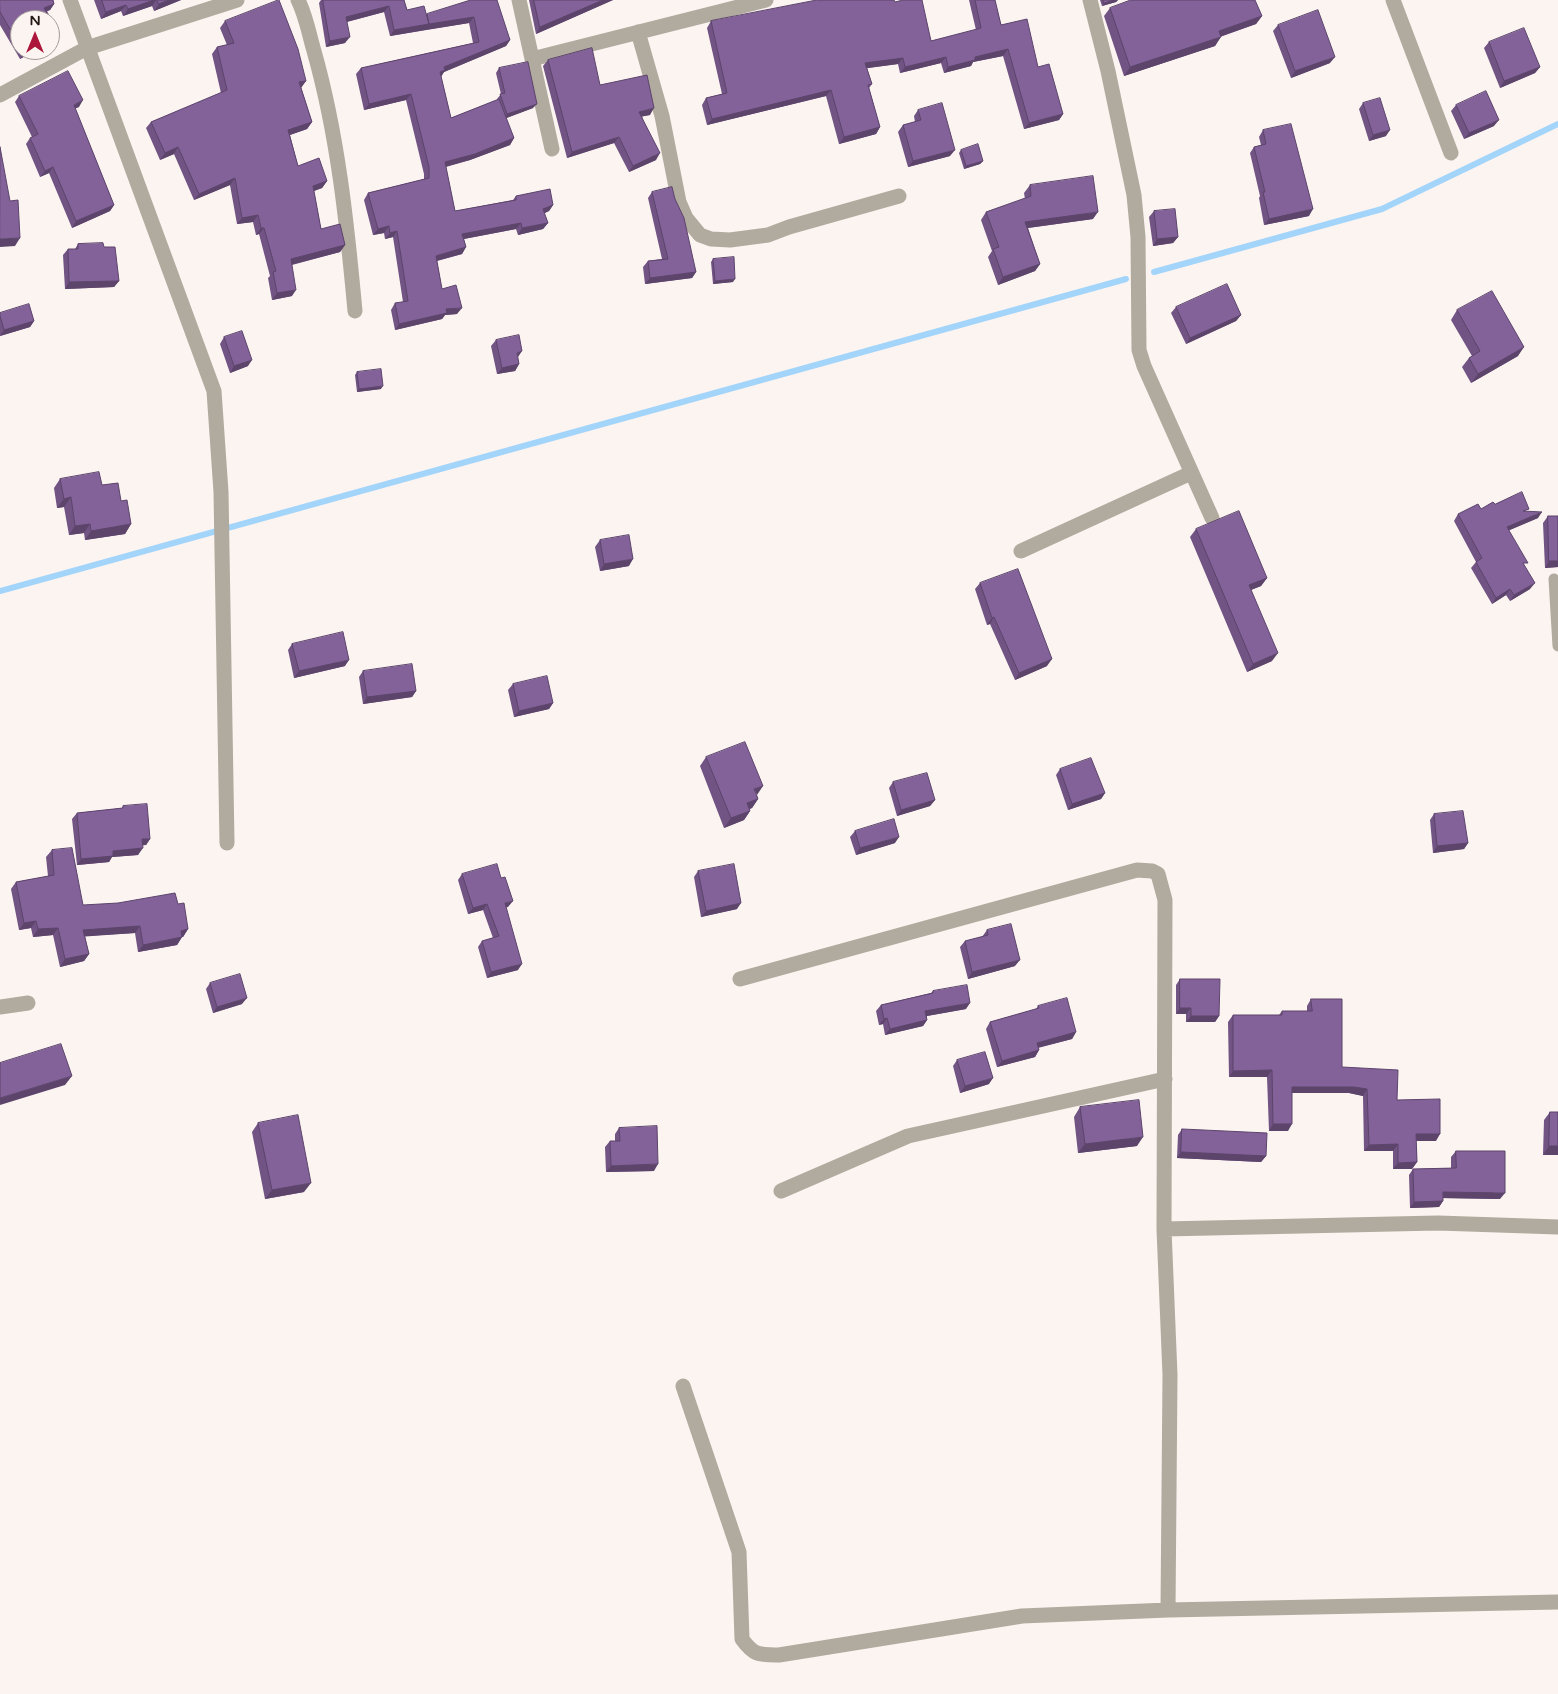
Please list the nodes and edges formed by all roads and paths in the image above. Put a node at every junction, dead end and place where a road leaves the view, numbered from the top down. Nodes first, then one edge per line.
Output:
1 (70, 0) edge
2 (237, 0) edge
3 (298, 0) edge
4 (519, 0) edge
5 (766, 0) edge
6 (1090, 0) edge
7 (1393, 0) edge
8 (638, 32) junction
9 (87, 48) junction
10 (532, 59) junction
11 (0, 95) edge
12 (552, 149) dead end
13 (1451, 154) dead end
14 (899, 196) dead end
15 (355, 311) dead end
16 (1191, 473) junction
17 (1212, 518) dead end
18 (1020, 551) dead end
19 (1554, 579) dead end
20 (1558, 646) edge
21 (227, 843) dead end
22 (740, 979) dead end
23 (28, 1003) dead end
24 (0, 1007) edge
25 (1164, 1079) junction
26 (781, 1191) dead end
27 (1558, 1227) edge
28 (1164, 1229) junction
29 (683, 1386) dead end
30 (1558, 1602) edge
31 (1168, 1610) junction

1 - 9 street
2 - 9 street
3 - 15 street
4 - 10 street
5 - 8 street
6 - 16 street
7 - 13 street
8 - 10 street
8 - 14 street
9 - 11 street
9 - 21 street
10 - 12 street
16 - 17 street
16 - 18 street
19 - 20 lane
22 - 25 street
23 - 24 street
25 - 26 street
25 - 28 street
27 - 28 street
28 - 31 street
29 - 31 street
30 - 31 street

